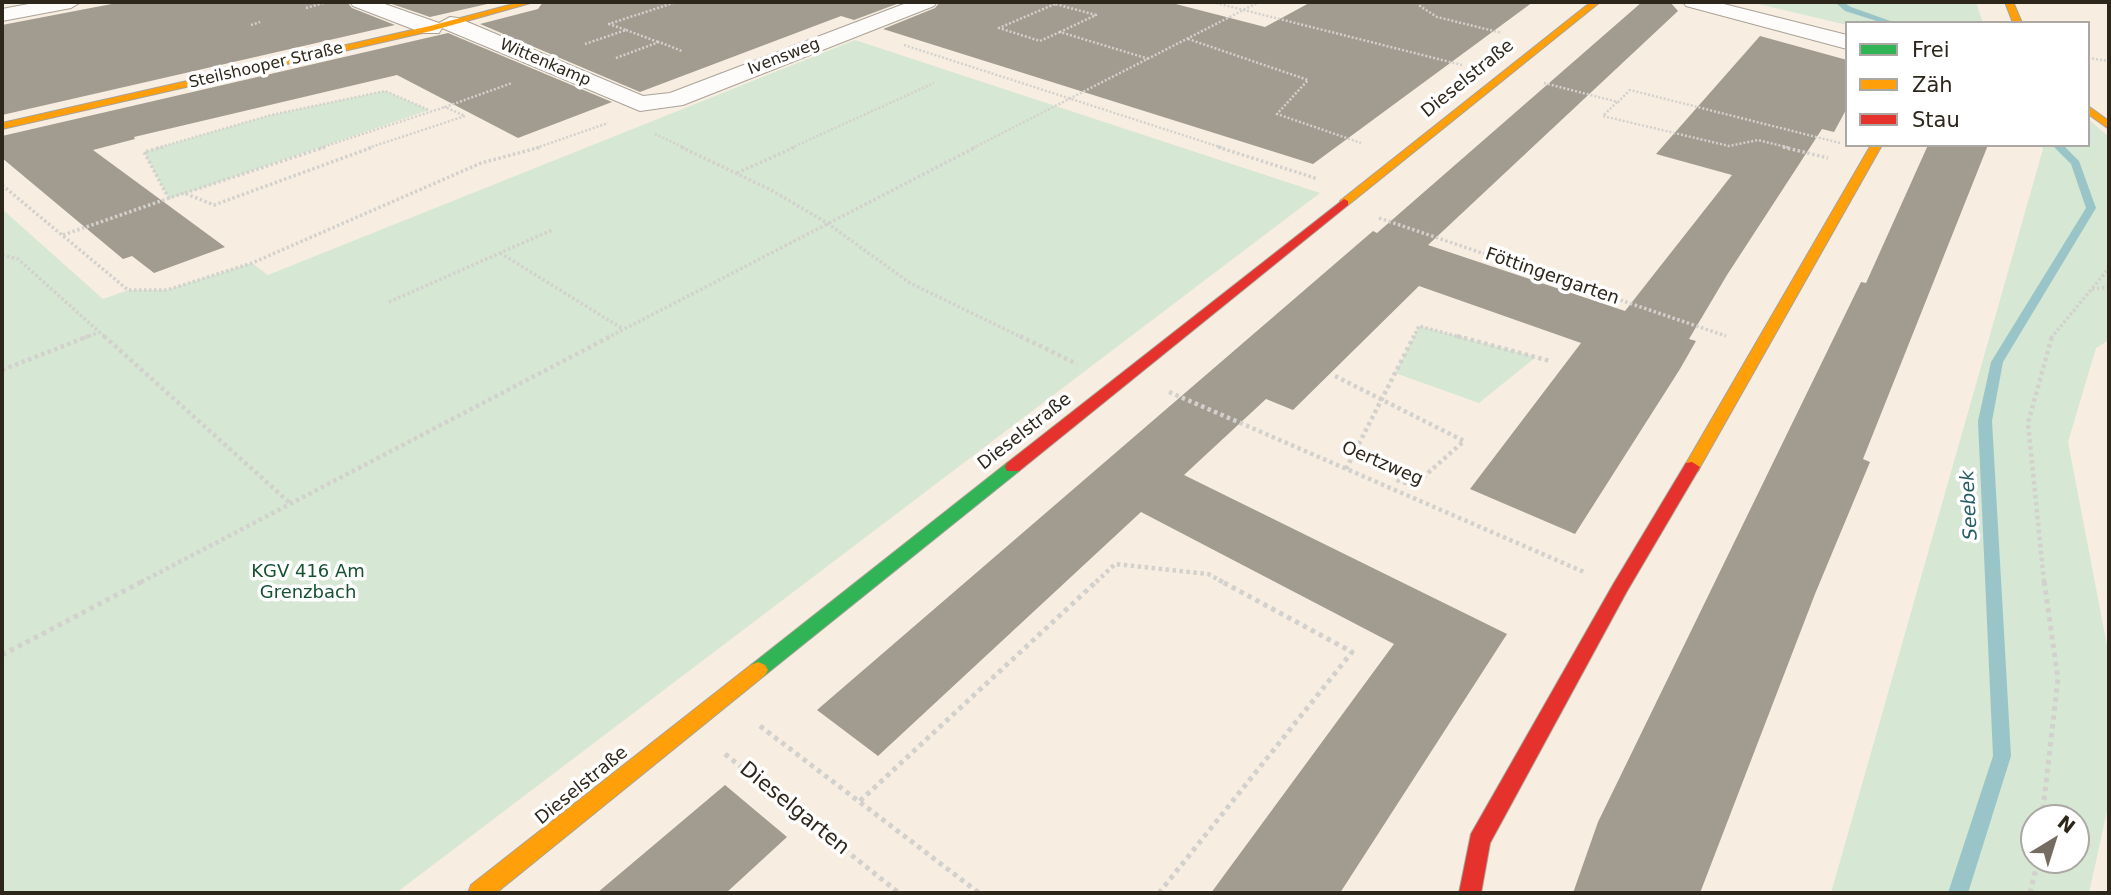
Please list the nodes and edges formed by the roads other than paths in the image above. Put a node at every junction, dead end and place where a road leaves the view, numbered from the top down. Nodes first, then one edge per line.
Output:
1 (71, 2) edge
2 (360, 2) edge
3 (530, 2) edge
4 (927, 2) edge
5 (1596, 2) edge
6 (1693, 2) edge
7 (2010, 2) edge
8 (2, 15) edge
9 (2017, 21) edge
10 (440, 25) junction
11 (1845, 41) edge
12 (640, 104) joint
13 (2090, 111) edge
14 (2, 126) edge
15 (2109, 126) edge
16 (1876, 147) edge
17 (479, 893) edge
18 (1470, 893) edge

1 - 8 street
2 - 10 street, Wittenkamp
3 - 10 street, Steilshooper Straße
4 - 12 street, Ivensweg
5 - 17 street, Dieselstraße
6 - 11 street
7 - 9 street
10 - 12 street, Wittenkamp
10 - 14 street, Steilshooper Straße
13 - 15 street
16 - 18 street

